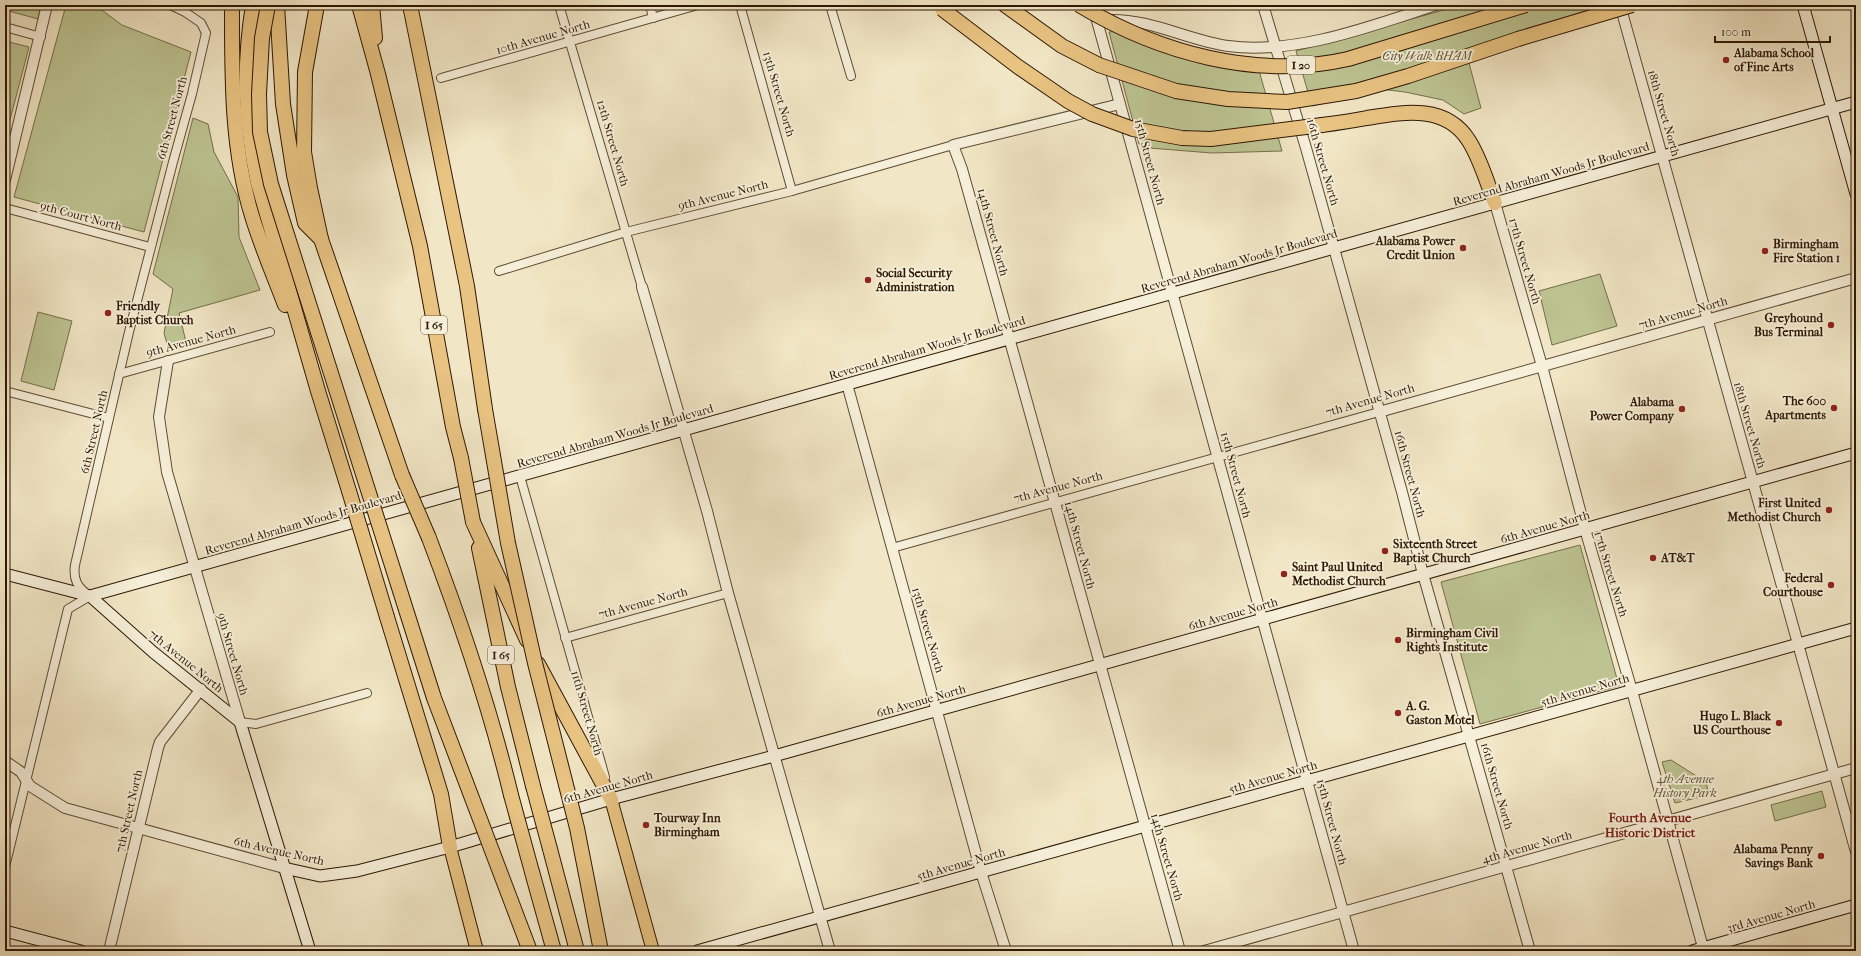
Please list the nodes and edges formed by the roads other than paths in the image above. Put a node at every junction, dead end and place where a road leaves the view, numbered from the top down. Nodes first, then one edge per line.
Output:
1 (47, 5) edge
2 (170, 5) edge
3 (232, 5) edge
4 (253, 5) edge
5 (268, 5) edge
6 (277, 5) edge
7 (316, 5) edge
8 (359, 5) edge
9 (372, 5) edge
10 (410, 5) edge
11 (560, 5) edge
12 (650, 5) edge
13 (698, 5) edge
14 (740, 5) edge
15 (830, 5) edge
16 (1005, 5) edge
17 (1079, 5) edge
18 (1093, 5) edge
19 (1263, 5) edge
20 (1436, 5) edge
21 (1526, 5) edge
22 (1620, 5) edge
23 (1632, 5) edge
24 (1803, 5) edge
25 (939, 6) edge
26 (653, 18) junction
27 (1097, 20) junction
28 (5, 27) edge
29 (41, 37) junction
30 (570, 41) junction
31 (1276, 46) junction
32 (378, 74) junction
33 (850, 76) dead end
34 (441, 78) dead end
35 (1856, 102) edge
36 (1120, 104) junction
37 (1832, 109) junction
38 (953, 146) junction
39 (1662, 156) junction
40 (5, 180) edge
41 (792, 191) junction
42 (1856, 194) edge
43 (1495, 203) junction
44 (5, 208) edge
45 (626, 232) junction
46 (321, 239) junction
47 (150, 247) junction
48 (1334, 248) junction
49 (499, 271) dead end
50 (1856, 278) edge
51 (642, 288) joint
52 (1172, 293) junction
53 (1708, 320) junction
54 (270, 332) dead end
55 (1010, 339) junction
56 (168, 361) junction
57 (1542, 366) junction
58 (119, 374) junction
59 (847, 384) junction
60 (5, 391) edge
61 (318, 391) junction
62 (1379, 412) junction
63 (109, 418) junction
64 (682, 430) junction
65 (1856, 453) edge
66 (1218, 456) junction
67 (520, 476) junction
68 (1753, 482) junction
69 (1055, 502) junction
70 (473, 522) junction
71 (1584, 529) junction
72 (892, 548) junction
73 (195, 567) junction
74 (5, 574) edge
75 (1423, 574) junction
76 (728, 593) junction
77 (90, 596) junction
78 (1263, 619) junction
79 (1856, 628) edge
80 (566, 638) junction
81 (1798, 644) junction
82 (1100, 665) junction
83 (201, 689) junction
84 (1632, 690) junction
85 (367, 694) dead end
86 (937, 709) junction
87 (240, 722) junction
88 (1469, 736) junction
89 (774, 756) junction
90 (5, 761) edge
91 (1856, 768) edge
92 (1834, 774) junction
93 (26, 779) junction
94 (1307, 781) junction
95 (611, 799) junction
96 (1668, 821) junction
97 (1145, 826) junction
98 (139, 829) junction
99 (450, 847) junction
100 (1856, 852) edge
101 (5, 867) edge
102 (1506, 867) junction
103 (284, 868) junction
104 (981, 872) junction
105 (1856, 905) edge
106 (1344, 912) junction
107 (819, 917) junction
108 (5, 931) edge
109 (1699, 950) edge
110 (80, 951) edge
111 (109, 951) edge
112 (310, 951) edge
113 (477, 951) edge
114 (530, 951) edge
115 (554, 951) edge
116 (577, 951) edge
117 (601, 951) edge
118 (653, 951) edge
119 (697, 951) edge
120 (830, 951) edge
121 (1006, 951) edge
122 (1180, 951) edge
123 (1204, 951) edge
124 (1354, 951) edge
125 (1530, 951) edge

1 - 29 street
2 - 47 street, 6th Street North
3 - 61 highway
4 - 61 highway
5 - 114 highway, bridge
6 - 46 highway
7 - 46 highway, I 65
8 - 32 highway, I 65
9 - 32 highway
10 - 117 highway, bridge
11 - 30 street, 12th Street North
12 - 26 street
13 - 26 street, 10th Avenue North
14 - 41 street, 13th Street North
15 - 33 street
16 - 23 highway, bridge
17 - 21 highway, I 20, bridge
18 - 27 street, 15th Street North
19 - 31 street, 16th Street North
20 - 31 street
22 - 39 street, 18th Street North
24 - 37 main road
25 - 43 highway, bridge
26 - 30 street, 10th Avenue North
27 - 31 street
27 - 36 street, 15th Street North
28 - 29 street
29 - 40 street
30 - 34 street, 10th Avenue North
30 - 45 street, 12th Street North
31 - 48 street, 16th Street North
32 - 70 highway, I 65, bridge
35 - 37 main road, Reverend Abraham Woods Jr Boulevard
36 - 38 street
36 - 52 street, 15th Street North
37 - 39 main road, Reverend Abraham Woods Jr Boulevard
37 - 42 main road
38 - 41 street, 9th Avenue North
38 - 55 street, 14th Street North
39 - 43 main road, Reverend Abraham Woods Jr Boulevard
39 - 53 street, 18th Street North
41 - 45 street, 9th Avenue North
43 - 48 main road, Reverend Abraham Woods Jr Boulevard
43 - 57 street, 17th Street North
44 - 47 street, 9th Court North
45 - 49 street, 9th Avenue North
45 - 51 street, 12th Street North
46 - 115 highway, I 65, bridge
47 - 58 street, 6th Street North
48 - 52 main road, Reverend Abraham Woods Jr Boulevard
48 - 62 street, 16th Street North
50 - 53 street, 7th Avenue North
51 - 64 street
52 - 55 main road, Reverend Abraham Woods Jr Boulevard
52 - 66 street, 15th Street North
53 - 57 street, 7th Avenue North
53 - 68 street, 18th Street North
54 - 56 street, 9th Avenue North
55 - 59 main road, Reverend Abraham Woods Jr Boulevard
55 - 69 street, 14th Street North
56 - 58 street, 9th Avenue North
56 - 73 street, 9th Street North
57 - 62 street, 7th Avenue North
57 - 71 street, 17th Street North
58 - 63 street, 6th Street North
59 - 64 main road, Reverend Abraham Woods Jr Boulevard
59 - 72 street, 13th Street North
60 - 63 street
61 - 99 highway, bridge
62 - 66 street, 7th Avenue North
62 - 75 street, 16th Street North
63 - 77 street, 6th Street North
64 - 67 main road, Reverend Abraham Woods Jr Boulevard
64 - 76 street
65 - 68 main road, 6th Avenue North
66 - 69 street, 7th Avenue North
66 - 78 street, 15th Street North
67 - 73 main road, Reverend Abraham Woods Jr Boulevard
67 - 80 street, 11th Street North
68 - 71 main road, 6th Avenue North
68 - 81 street, 18th Street North
69 - 72 street, 7th Avenue North
69 - 82 street, 14th Street North
70 - 95 highway
70 - 116 highway, I 65, bridge
71 - 75 main road, 6th Avenue North
71 - 84 street, 17th Street North
72 - 86 street, 13th Street North
73 - 77 main road, Reverend Abraham Woods Jr Boulevard
73 - 87 street, 9th Street North
74 - 77 main road, Reverend Abraham Woods Jr Boulevard
75 - 78 main road, 6th Avenue North
75 - 88 street, 16th Street North
76 - 80 street, 7th Avenue North
76 - 89 street
77 - 83 main road, 7th Avenue North
77 - 93 street
78 - 82 main road, 6th Avenue North
78 - 94 street, 15th Street North
79 - 81 main road, 5th Avenue North
80 - 95 street, 11th Street North
81 - 84 main road, 5th Avenue North
81 - 92 street, 18th Street North
82 - 86 main road, 6th Avenue North
82 - 97 street, 14th Street North
83 - 87 main road, 7th Avenue North
83 - 98 street, 7th Street North
84 - 88 main road, 5th Avenue North
84 - 96 street, 17th Street North
85 - 87 street
86 - 89 main road, 6th Avenue North
86 - 104 street, 13th Street North
87 - 103 main road, 9th Street North
88 - 94 main road, 5th Avenue North
88 - 102 street, 16th Street North
89 - 95 main road, 6th Avenue North
89 - 107 street
90 - 93 street, 6th Avenue North
91 - 92 street, 4th Avenue North
92 - 96 street, 4th Avenue North
92 - 100 street, 18th Street North
93 - 98 street, 6th Avenue North
93 - 101 street
94 - 97 main road, 5th Avenue North
94 - 106 street, 15th Street North
95 - 99 main road, 6th Avenue North
95 - 118 main road, 11th Street North
96 - 102 street, 4th Avenue North
96 - 109 street, 17th Street North
97 - 104 main road, 5th Avenue North
97 - 122 street, 14th Street North
98 - 103 street, 6th Avenue North
98 - 111 street, 7th Street North
99 - 103 main road, 6th Avenue North
99 - 113 main road
102 - 106 street, 4th Avenue North
102 - 125 street, 16th Street North
103 - 112 main road, 9th Street North
104 - 107 main road, 5th Avenue North
104 - 121 street, 13th Street North
105 - 109 main road, 3rd Avenue North
106 - 123 street, 4th Avenue North
106 - 124 street, 15th Street North
107 - 119 main road, 5th Avenue North
107 - 120 street
108 - 110 main road

